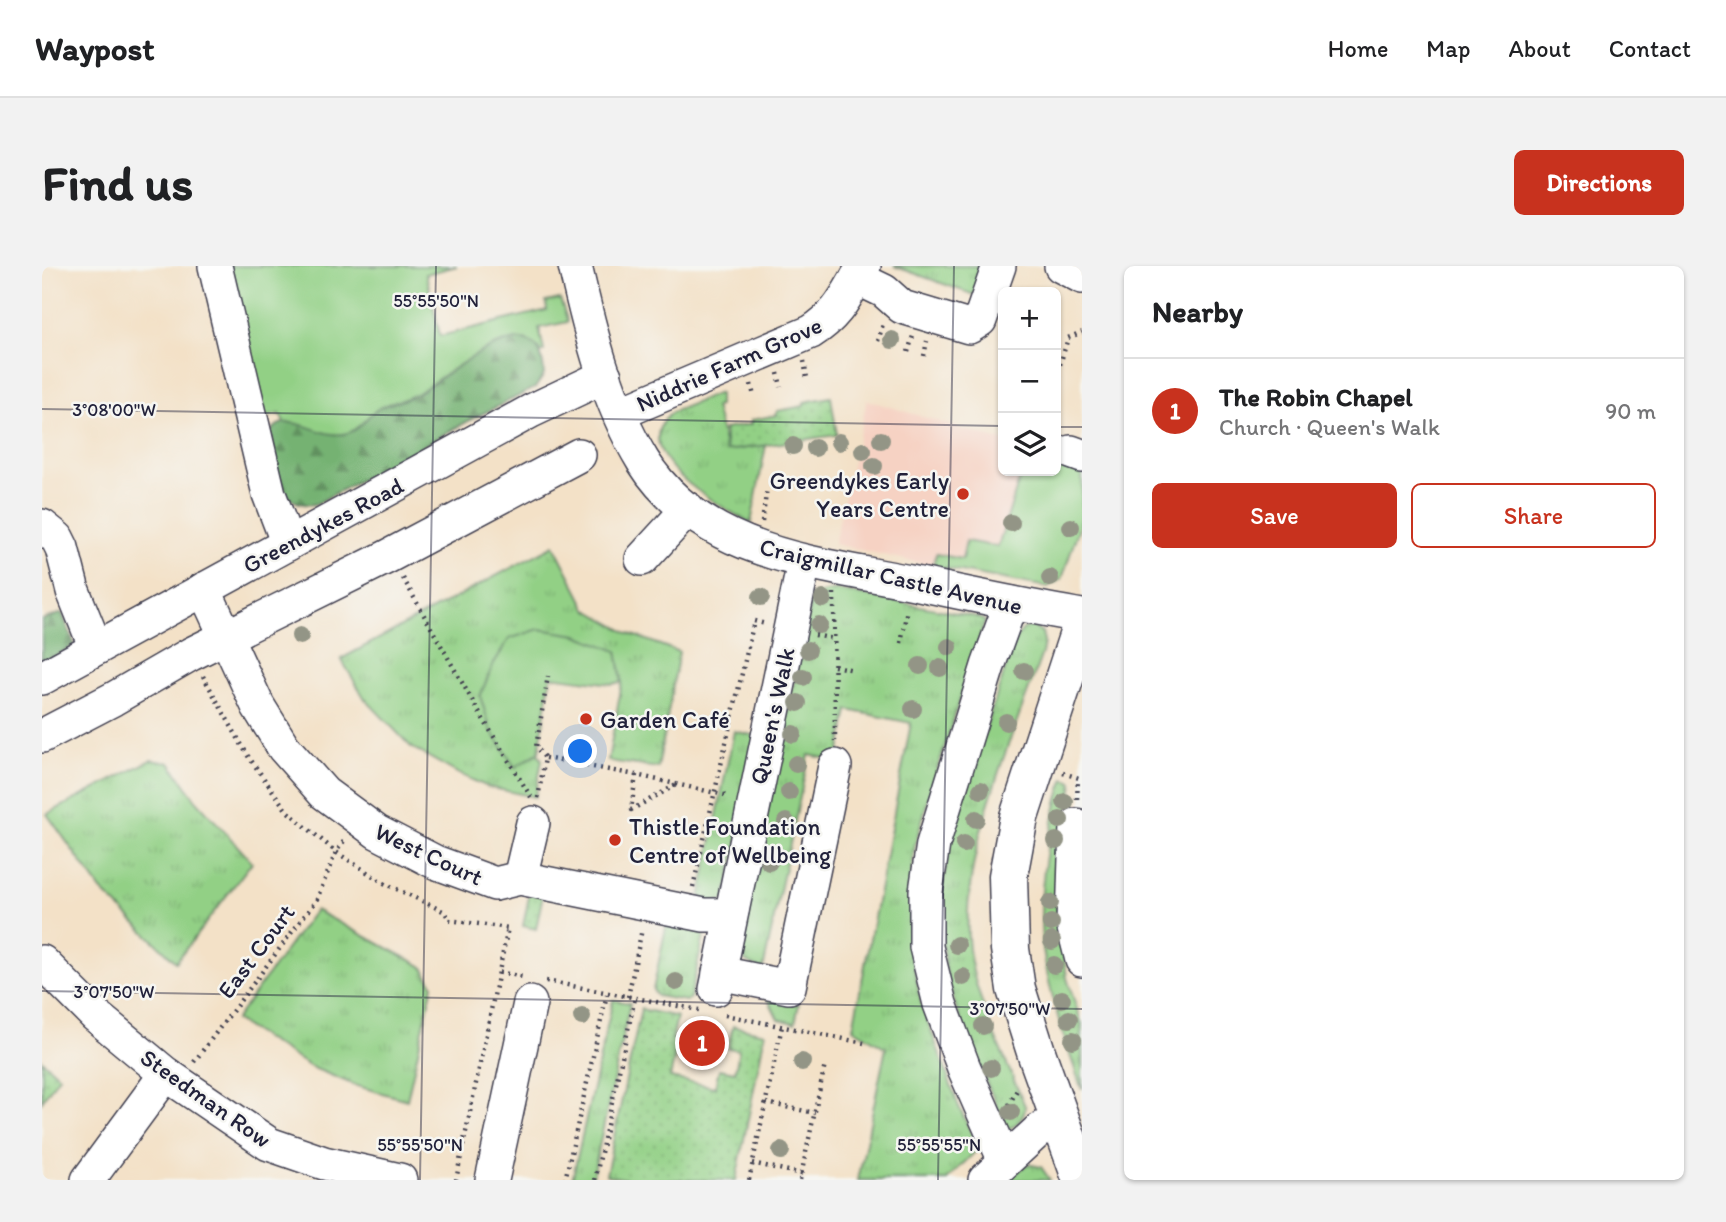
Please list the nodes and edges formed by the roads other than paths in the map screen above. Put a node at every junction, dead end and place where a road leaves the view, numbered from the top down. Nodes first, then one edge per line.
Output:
1 (215, 266) edge
2 (575, 266) edge
3 (999, 266) edge
4 (1061, 266) edge
5 (861, 272) edge
6 (1082, 277) edge
7 (606, 376) junction
8 (620, 413) junction
9 (580, 456) dead end
10 (688, 509) junction
11 (42, 526) edge
12 (288, 544) junction
13 (642, 559) dead end
14 (819, 565) junction
15 (204, 589) junction
16 (1011, 604) junction
17 (1082, 616) edge
18 (1082, 624) edge
19 (226, 636) junction
20 (96, 649) junction
21 (42, 678) edge
22 (42, 736) edge
23 (835, 766) road end
24 (535, 815) road end
25 (1076, 825) dead end
26 (520, 878) junction
27 (732, 910) junction
28 (1082, 960) edge
29 (42, 962) edge
30 (531, 987) road end
31 (166, 1074) junction
32 (1059, 1118) junction
33 (995, 1171) edge
34 (88, 1180) edge
35 (400, 1180) edge
36 (492, 1180) edge
37 (1082, 1180) edge

1 - 12 street
2 - 7 street, Craigmillar Castle Avenue
3 - 5 street, Niddrie Farm Grove
4 - 6 street
5 - 8 street, Niddrie Farm Grove
7 - 8 street, Craigmillar Castle Avenue
7 - 12 street, Greendykes Road
8 - 10 street, Craigmillar Castle Avenue
9 - 19 street
10 - 13 street
10 - 14 street, Craigmillar Castle Avenue
11 - 20 street
12 - 15 street, Greendykes Road
14 - 16 street, Craigmillar Castle Avenue
14 - 27 street, Queen's Walk
15 - 19 street, West Court
15 - 20 street, Greendykes Road
16 - 17 street, Craigmillar Castle Avenue
16 - 33 street
18 - 32 main road
19 - 22 street
19 - 26 street, West Court
20 - 21 street, Greendykes Road
23 - 27 street, Queen's Walk
24 - 26 street
25 - 28 street
26 - 27 street
29 - 31 street, Steedman Row
30 - 36 street
31 - 34 street
31 - 35 street, Steedman Row
32 - 33 street
32 - 37 main road

